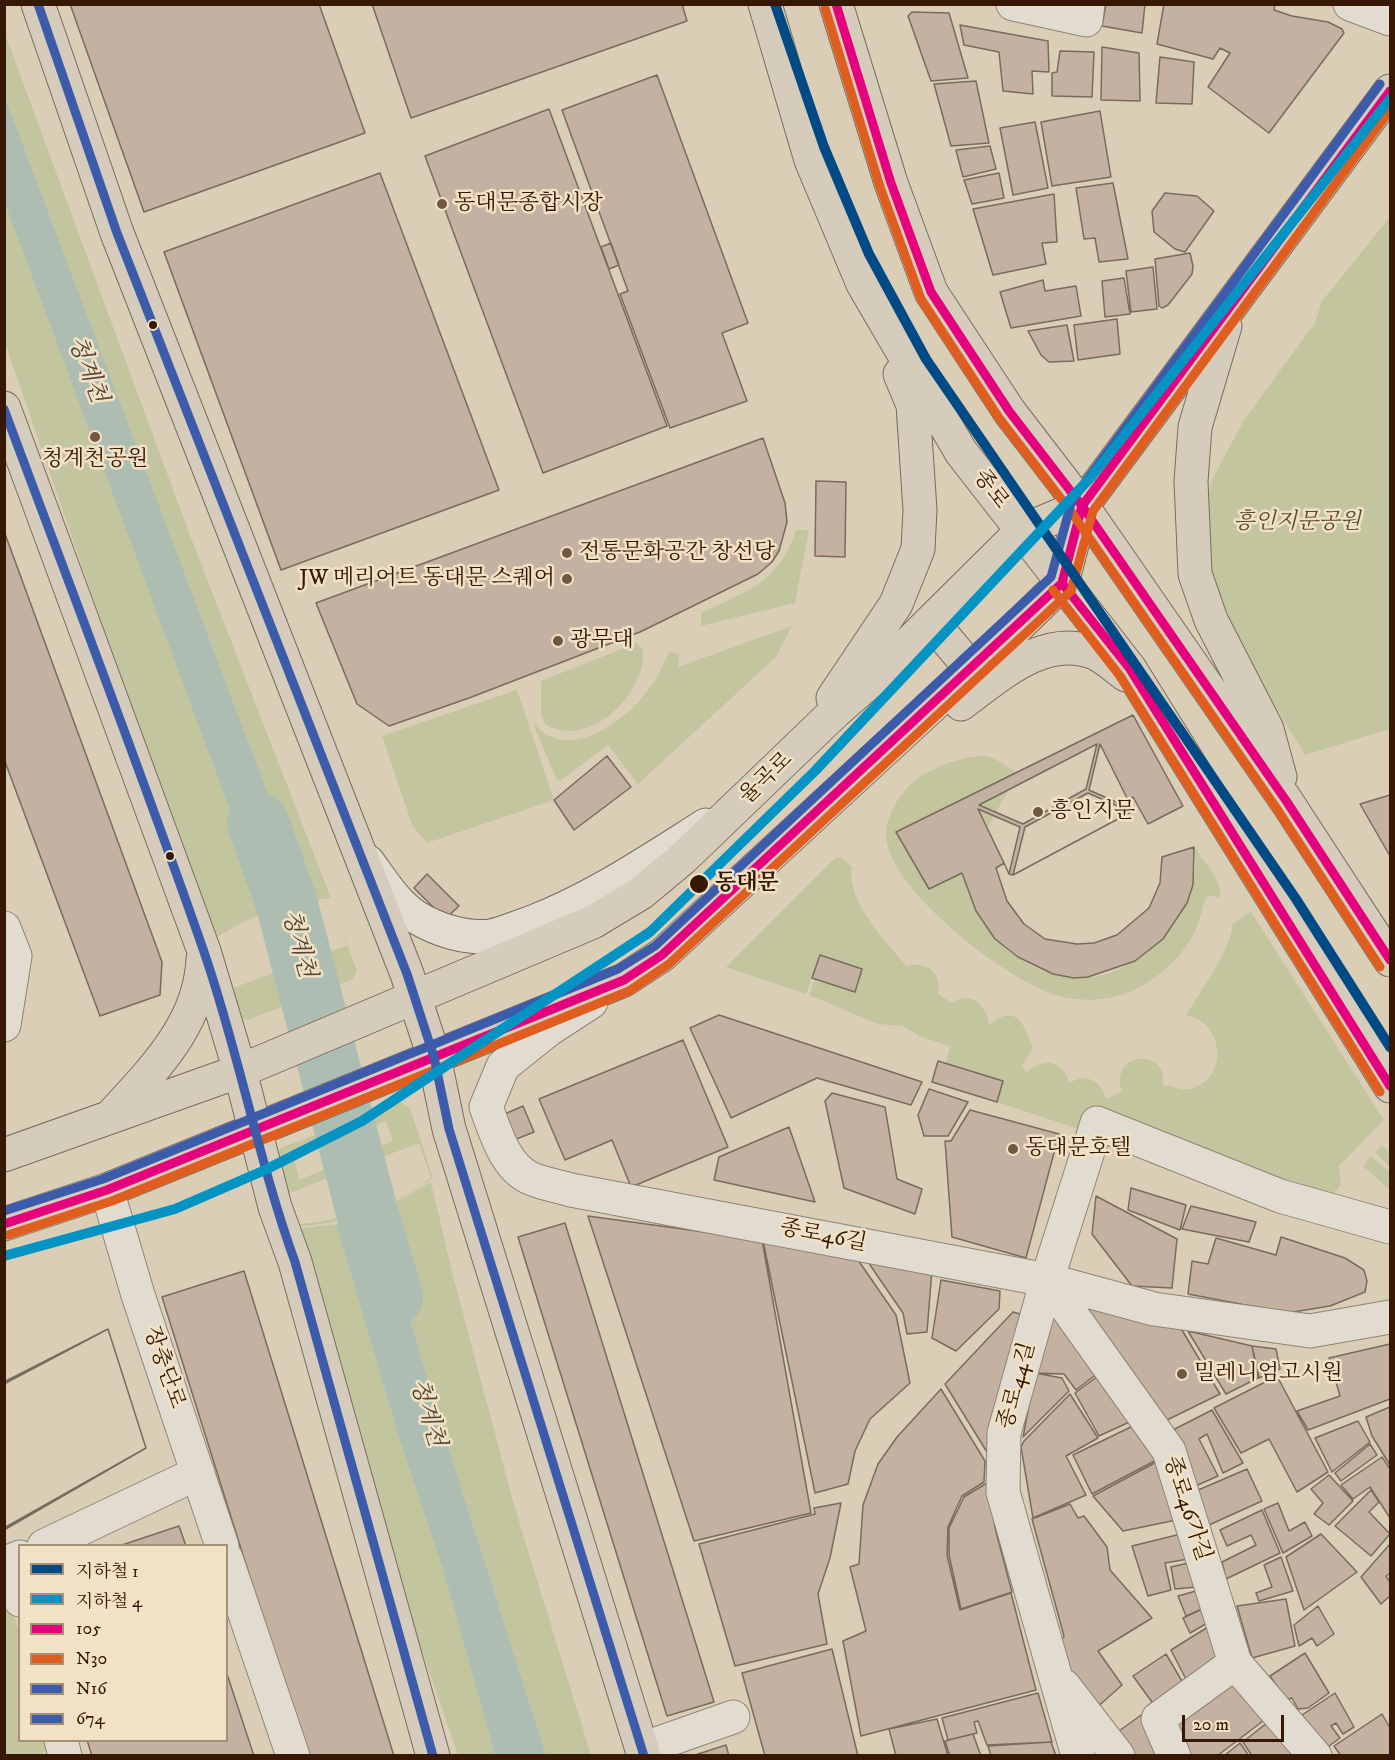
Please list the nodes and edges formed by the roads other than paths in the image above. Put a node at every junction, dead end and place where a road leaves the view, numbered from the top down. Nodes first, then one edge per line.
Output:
1 (38, 4) edge
2 (765, 4) edge
3 (836, 4) edge
4 (1013, 4) edge
5 (1350, 4) edge
6 (1087, 12) edge
7 (1390, 19) edge
8 (1390, 91) edge
9 (863, 284) junction
10 (1231, 305) junction
11 (4, 408) edge
12 (1082, 506) junction
13 (1022, 531) junction
14 (1062, 583) junction
15 (932, 622) junction
16 (972, 670) junction
17 (1142, 688) junction
18 (790, 758) junction
19 (746, 800) junction
20 (1287, 802) junction
21 (815, 812) junction
22 (364, 863) junction
23 (4, 928) edge
24 (204, 951) junction
25 (1390, 960) edge
26 (624, 980) junction
27 (413, 999) junction
28 (4, 1025) edge
29 (434, 1056) junction
30 (240, 1071) junction
31 (1390, 1086) edge
32 (486, 1107) junction
33 (110, 1117) junction
34 (254, 1131) junction
35 (4, 1155) edge
36 (460, 1167) junction
37 (107, 1190) junction
38 (4, 1224) edge
39 (1390, 1227) edge
40 (1047, 1280) junction
41 (1390, 1317) edge
42 (198, 1473) junction
43 (46, 1544) edge
44 (222, 1544) edge
45 (18, 1558) edge
46 (228, 1564) edge
47 (18, 1594) edge
48 (1235, 1663) junction
49 (1055, 1675) junction
50 (733, 1717) dead end
51 (643, 1752) edge
52 (293, 1755) edge
53 (433, 1755) edge
54 (1078, 1755) edge
55 (1118, 1755) edge
56 (1174, 1755) edge
57 (1315, 1755) edge

1 - 22 main road
2 - 9 main road, 종로
3 - 12 main road
4 - 6 street
5 - 7 street
8 - 10 main road
9 - 13 main road, 종로
9 - 18 main road
10 - 12 main road
10 - 20 main road
11 - 24 main road
12 - 13 main road, 율곡로
12 - 14 main road
12 - 20 main road
13 - 14 main road, 종로
13 - 15 main road, 율곡로
14 - 16 main road
14 - 17 main road, 종로
15 - 16 main road
15 - 18 main road, 율곡로
16 - 21 main road
17 - 21 main road
17 - 31 main road, 종로
18 - 19 main road, 율곡로
19 - 22 street
19 - 27 main road, 율곡로
20 - 25 main road
21 - 26 main road
22 - 27 main road
23 - 28 street
24 - 30 main road
24 - 33 main road
26 - 29 main road
26 - 32 street
27 - 29 main road
27 - 30 main road, 율곡로
29 - 34 main road
29 - 36 main road
30 - 33 main road
30 - 34 main road
32 - 36 street
32 - 40 street, 종로46길
33 - 35 main road
34 - 37 main road
34 - 53 main road
36 - 51 main road
37 - 38 main road
37 - 42 street, 장충단로
39 - 40 street, 종로44길
40 - 41 street, 종로46길
40 - 48 street, 종로46가길
40 - 49 street, 종로44길
42 - 43 street
42 - 44 street, 장충단로
45 - 47 street
46 - 52 street
48 - 56 street
48 - 57 street, 종로46가길
49 - 54 street, 종로44길
49 - 55 street
50 - 51 street

